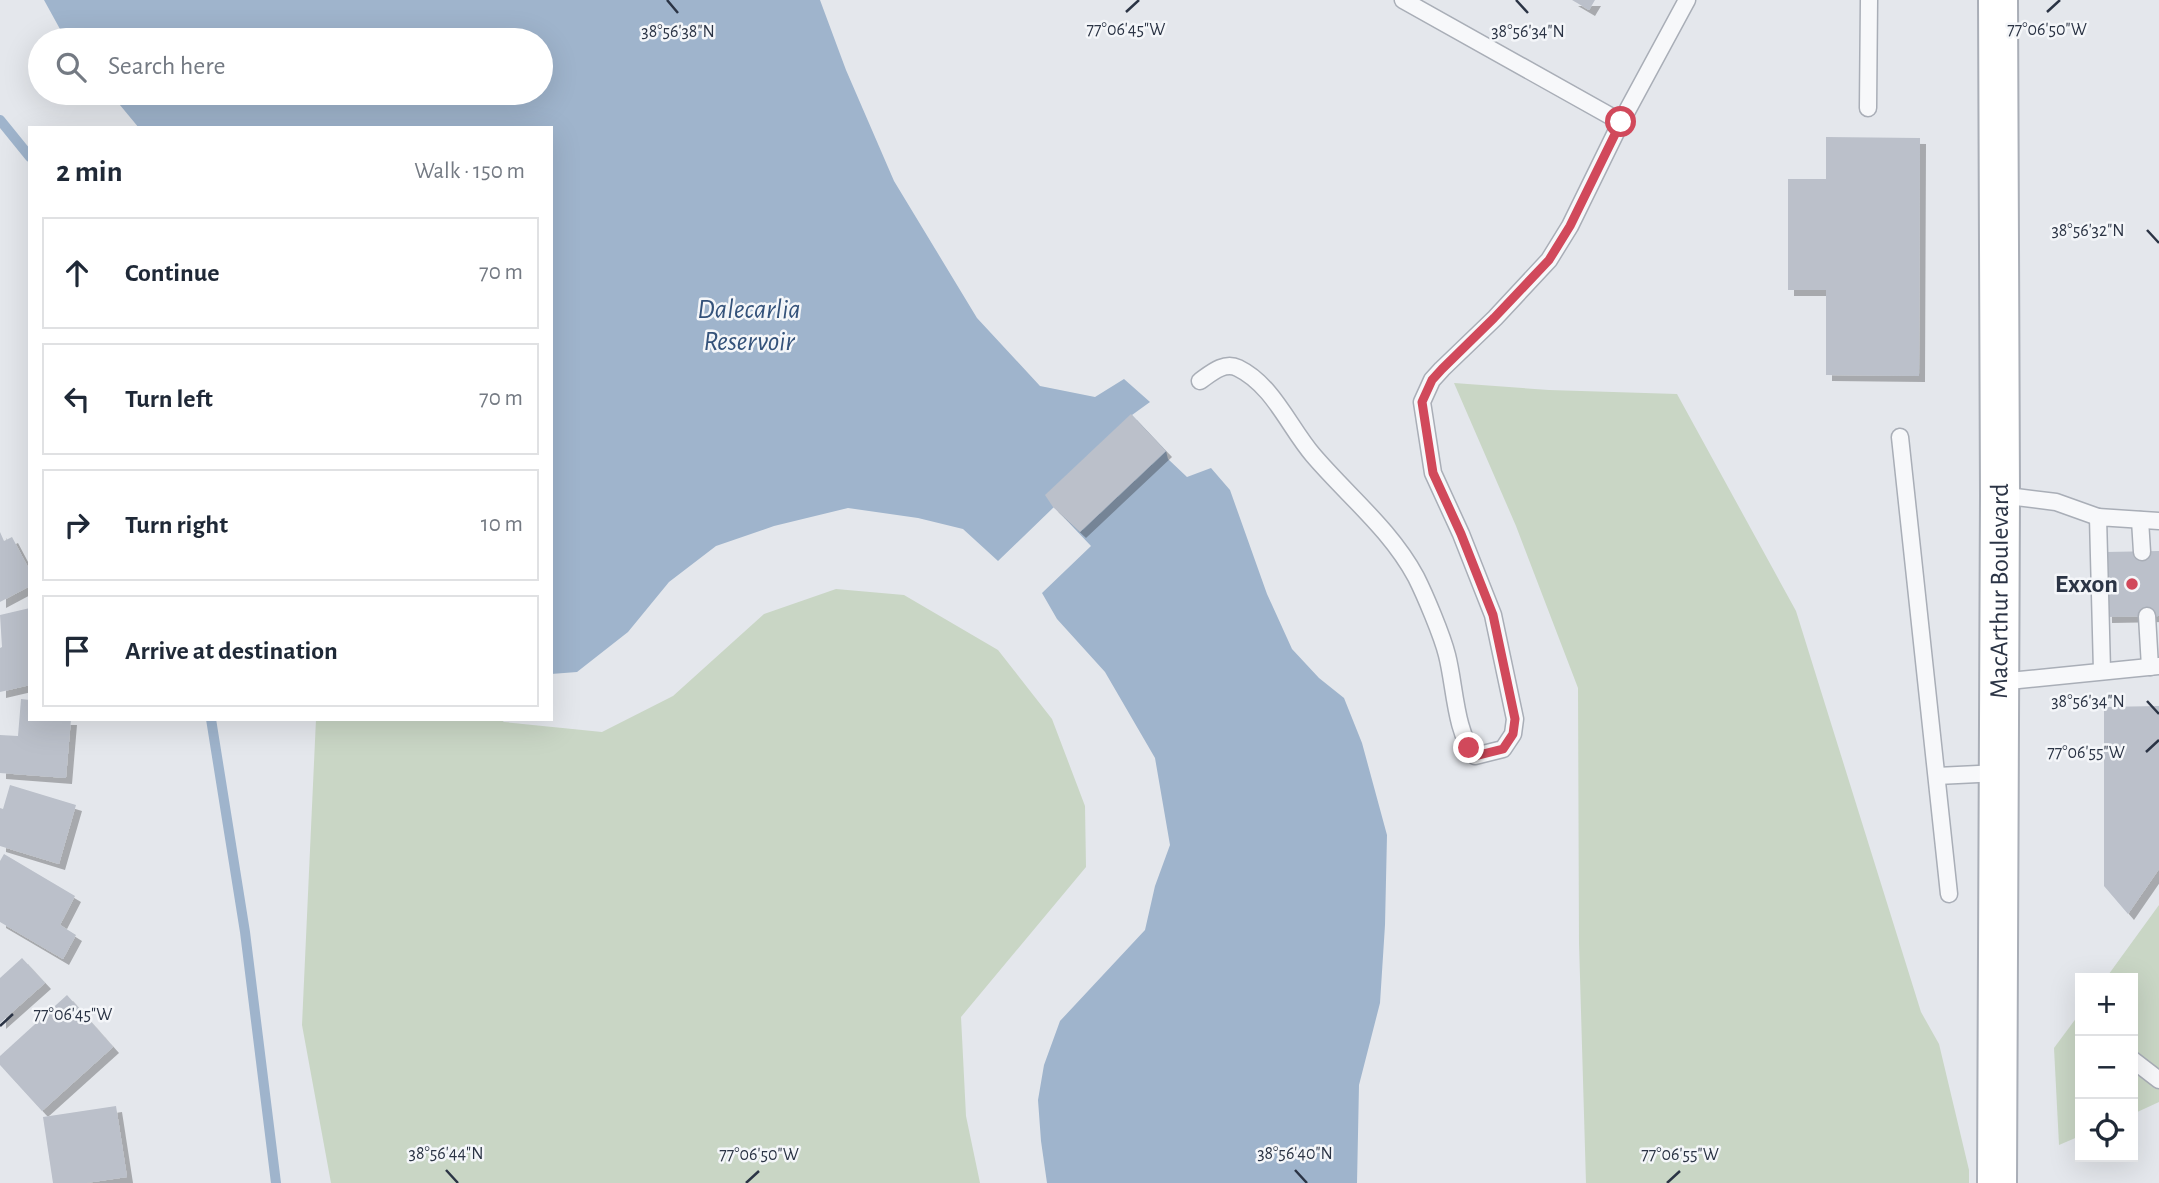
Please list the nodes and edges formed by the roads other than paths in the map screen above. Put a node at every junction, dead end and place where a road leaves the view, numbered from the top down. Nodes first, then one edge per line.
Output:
1 (1403, 0) edge
2 (1688, 0) edge
3 (1869, 0) edge
4 (1998, 0) edge
5 (1868, 108) dead end
6 (1621, 122) junction
7 (1200, 381) dead end
8 (1900, 437) dead end
9 (2000, 495) junction
10 (2098, 517) junction
11 (2140, 520) junction
12 (2159, 521) edge
13 (2142, 552) dead end
14 (2147, 617) dead end
15 (2155, 667) edge
16 (2102, 671) junction
17 (1999, 682) junction
18 (1999, 773) junction
19 (1937, 776) junction
20 (1949, 894) dead end
21 (2138, 1064) edge
22 (2159, 1080) edge
23 (1997, 1183) edge

1 - 6 lane
2 - 6 lane
3 - 5 lane
4 - 9 main road, MacArthur Boulevard
6 - 7 lane
8 - 19 lane
9 - 10 lane
9 - 17 main road, MacArthur Boulevard
10 - 11 lane
10 - 16 lane
11 - 12 lane
11 - 13 lane
14 - 15 lane
15 - 16 lane
16 - 17 lane
17 - 18 main road, MacArthur Boulevard
18 - 19 lane
18 - 23 main road, MacArthur Boulevard
19 - 20 lane
21 - 22 lane

